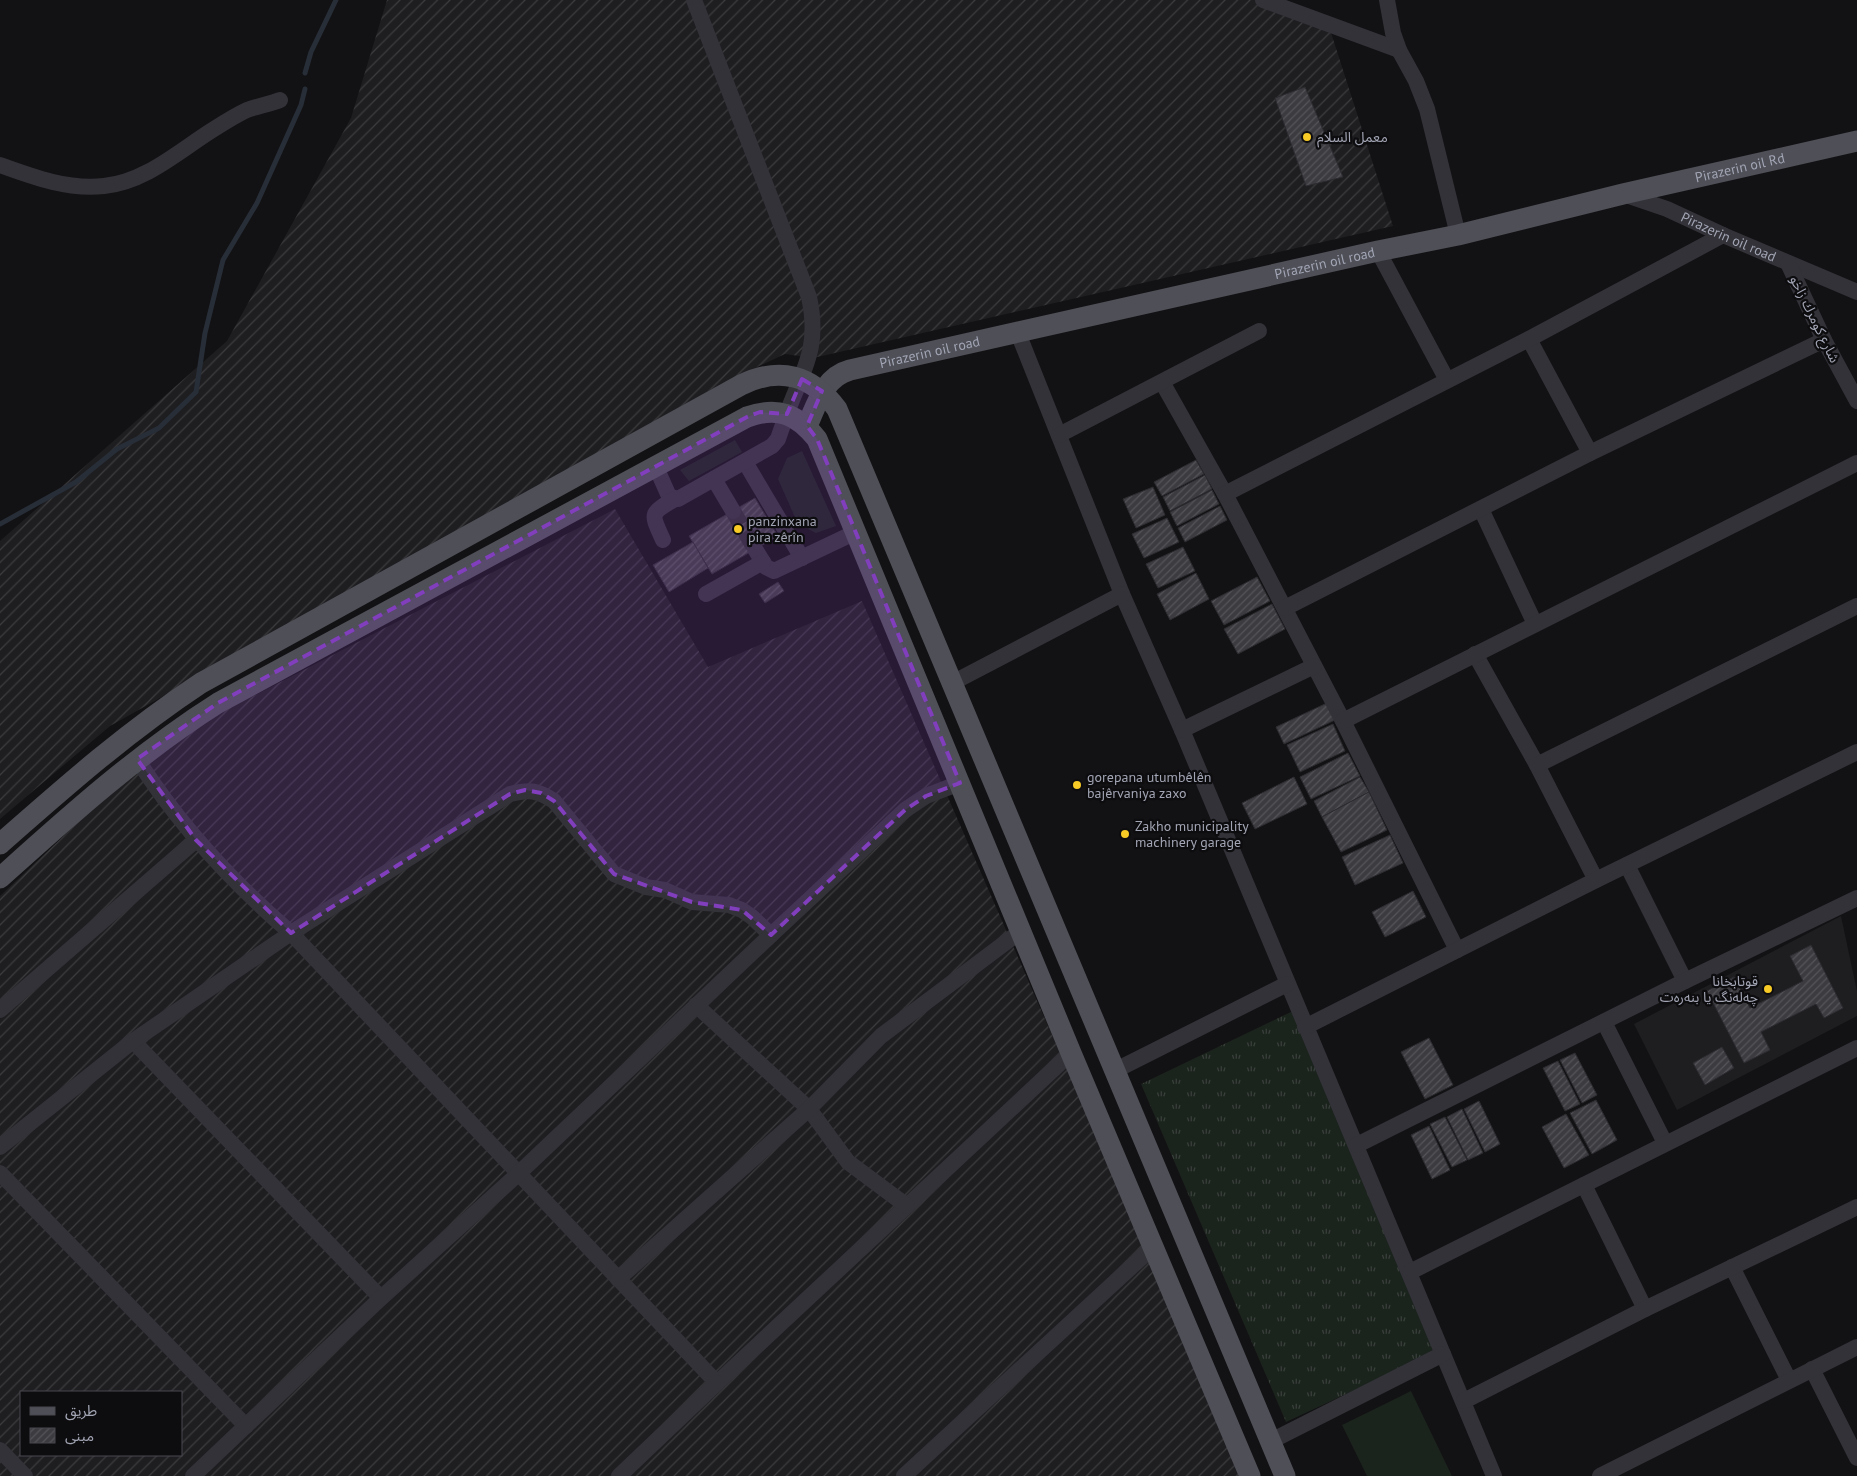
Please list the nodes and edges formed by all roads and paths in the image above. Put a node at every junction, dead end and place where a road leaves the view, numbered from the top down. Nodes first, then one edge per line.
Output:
1 (694, 0) edge
2 (1263, 0) edge
3 (1387, 0) edge
4 (1399, 50) junction
5 (280, 100) dead end
6 (1857, 141) edge
7 (0, 165) edge
8 (1623, 194) junction
9 (1458, 235) junction
10 (1723, 235) junction
11 (1378, 251) junction
12 (1788, 263) junction
13 (1857, 292) edge
14 (1259, 331) dead end
15 (1018, 333) junction
16 (1529, 339) junction
17 (1824, 340) junction
18 (802, 379) junction
19 (1447, 380) junction
20 (1162, 382) junction
21 (822, 391) junction
22 (1857, 401) edge
23 (786, 414) junction
24 (807, 426) junction
25 (1059, 435) junction
26 (1590, 453) junction
27 (745, 462) junction
28 (1857, 463) edge
29 (656, 467) junction
30 (714, 479) junction
31 (1225, 494) junction
32 (675, 499) junction
33 (1481, 509) junction
34 (733, 510) tunnel mouth
35 (856, 532) junction
36 (663, 540) dead end
37 (802, 558) junction
38 (706, 594) dead end
39 (1122, 594) junction
40 (1857, 606) edge
41 (1285, 608) junction
42 (1535, 624) junction
43 (1475, 654) junction
44 (1314, 666) junction
45 (952, 683) junction
46 (1343, 721) junction
47 (1182, 730) junction
48 (1857, 752) edge
49 (137, 759) junction
50 (1537, 765) junction
51 (960, 783) junction
52 (196, 840) junction
53 (0, 844) edge
54 (1626, 865) junction
55 (0, 878) edge
56 (1596, 880) junction
57 (1857, 898) edge
58 (1021, 931) junction
59 (291, 933) junction
60 (771, 934) junction
61 (1457, 950) junction
62 (1685, 981) junction
63 (1288, 984) junction
64 (696, 1005) junction
65 (0, 1010) edge
66 (1604, 1022) junction
67 (1305, 1027) junction
68 (133, 1041) junction
69 (1857, 1048) edge
70 (1071, 1053) junction
71 (1114, 1071) junction
72 (809, 1109) junction
73 (1666, 1143) junction
74 (1357, 1146) junction
75 (0, 1147) edge
76 (0, 1173) edge
77 (518, 1174) junction
78 (1584, 1185) junction
79 (908, 1206) junction
80 (1857, 1207) edge
81 (1153, 1247) junction
82 (1732, 1267) junction
83 (1410, 1272) junction
84 (618, 1279) junction
85 (381, 1298) junction
86 (1645, 1309) junction
87 (1857, 1346) edge
88 (1443, 1354) junction
89 (1812, 1369) junction
90 (1789, 1380) junction
91 (718, 1383) junction
92 (1464, 1401) junction
93 (246, 1426) junction
94 (1269, 1442) junction
95 (0, 1450) edge
96 (1857, 1458) edge
97 (1609, 1474) edge
98 (25, 1476) edge
99 (193, 1476) edge
100 (619, 1476) edge
101 (904, 1476) edge
102 (1250, 1476) edge
103 (1285, 1476) edge
104 (1494, 1476) edge

1 - 18 street
2 - 4 street
3 - 4 street
4 - 9 street
5 - 7 street
6 - 8 main road, Pirazerin oil Rd
8 - 9 main road, Pirazerin oil road
8 - 10 street, Pirazerin oil road
9 - 11 main road, Pirazerin oil road
10 - 12 street, Pirazerin oil road
10 - 16 street
11 - 15 main road, Pirazerin oil road
11 - 19 street
12 - 13 street, Pirazerin oil road
12 - 17 street, شارع كومرك زاخو
14 - 20 street
15 - 21 main road, Pirazerin oil road
15 - 25 street
16 - 19 street
16 - 26 street
17 - 22 street, شارع كومرك زاخو
17 - 26 street
18 - 21 main road
18 - 23 street
18 - 53 main road
19 - 31 street
20 - 25 street
20 - 31 street
21 - 24 main road, Pirazerin oil road
21 - 45 main road
23 - 24 main road
23 - 27 street
23 - 29 main road
24 - 35 main road
25 - 39 street
26 - 33 street
27 - 30 street
27 - 37 street
28 - 42 street
29 - 32 street
29 - 49 main road
30 - 32 street
30 - 34 street
31 - 41 street
32 - 36 street
33 - 41 street
33 - 42 street
35 - 37 street
35 - 51 main road
37 - 38 street
39 - 45 street
39 - 47 street
40 - 50 street
41 - 44 street
42 - 43 street
43 - 46 street
43 - 50 street
44 - 46 street
44 - 47 street
45 - 71 main road
46 - 61 street
47 - 63 street
48 - 54 street
49 - 52 street
49 - 55 main road
50 - 56 street
51 - 58 main road
51 - 60 street
52 - 59 street
52 - 65 street
54 - 56 street
54 - 62 street
56 - 61 street
57 - 62 street
58 - 70 main road
58 - 72 street
59 - 60 street
59 - 68 street
59 - 77 street
60 - 64 street
61 - 67 street
62 - 66 street
63 - 67 street
63 - 71 street
64 - 72 street
64 - 77 street
66 - 73 street
66 - 74 street
67 - 74 street
68 - 75 street
68 - 85 street
69 - 73 street
70 - 79 street
70 - 81 main road
71 - 94 main road
72 - 79 street
72 - 84 street
73 - 78 street
74 - 83 street
76 - 93 street
77 - 84 street
77 - 85 street
78 - 83 street
78 - 86 street
79 - 91 street
80 - 82 street
81 - 101 street
81 - 102 main road
82 - 86 street
82 - 90 street
83 - 88 street
84 - 91 street
85 - 93 street
86 - 92 street
87 - 89 street
88 - 92 street
88 - 94 street
89 - 90 street
89 - 96 street
90 - 97 street
91 - 100 street
92 - 104 street
93 - 99 street
94 - 103 main road
95 - 98 street

